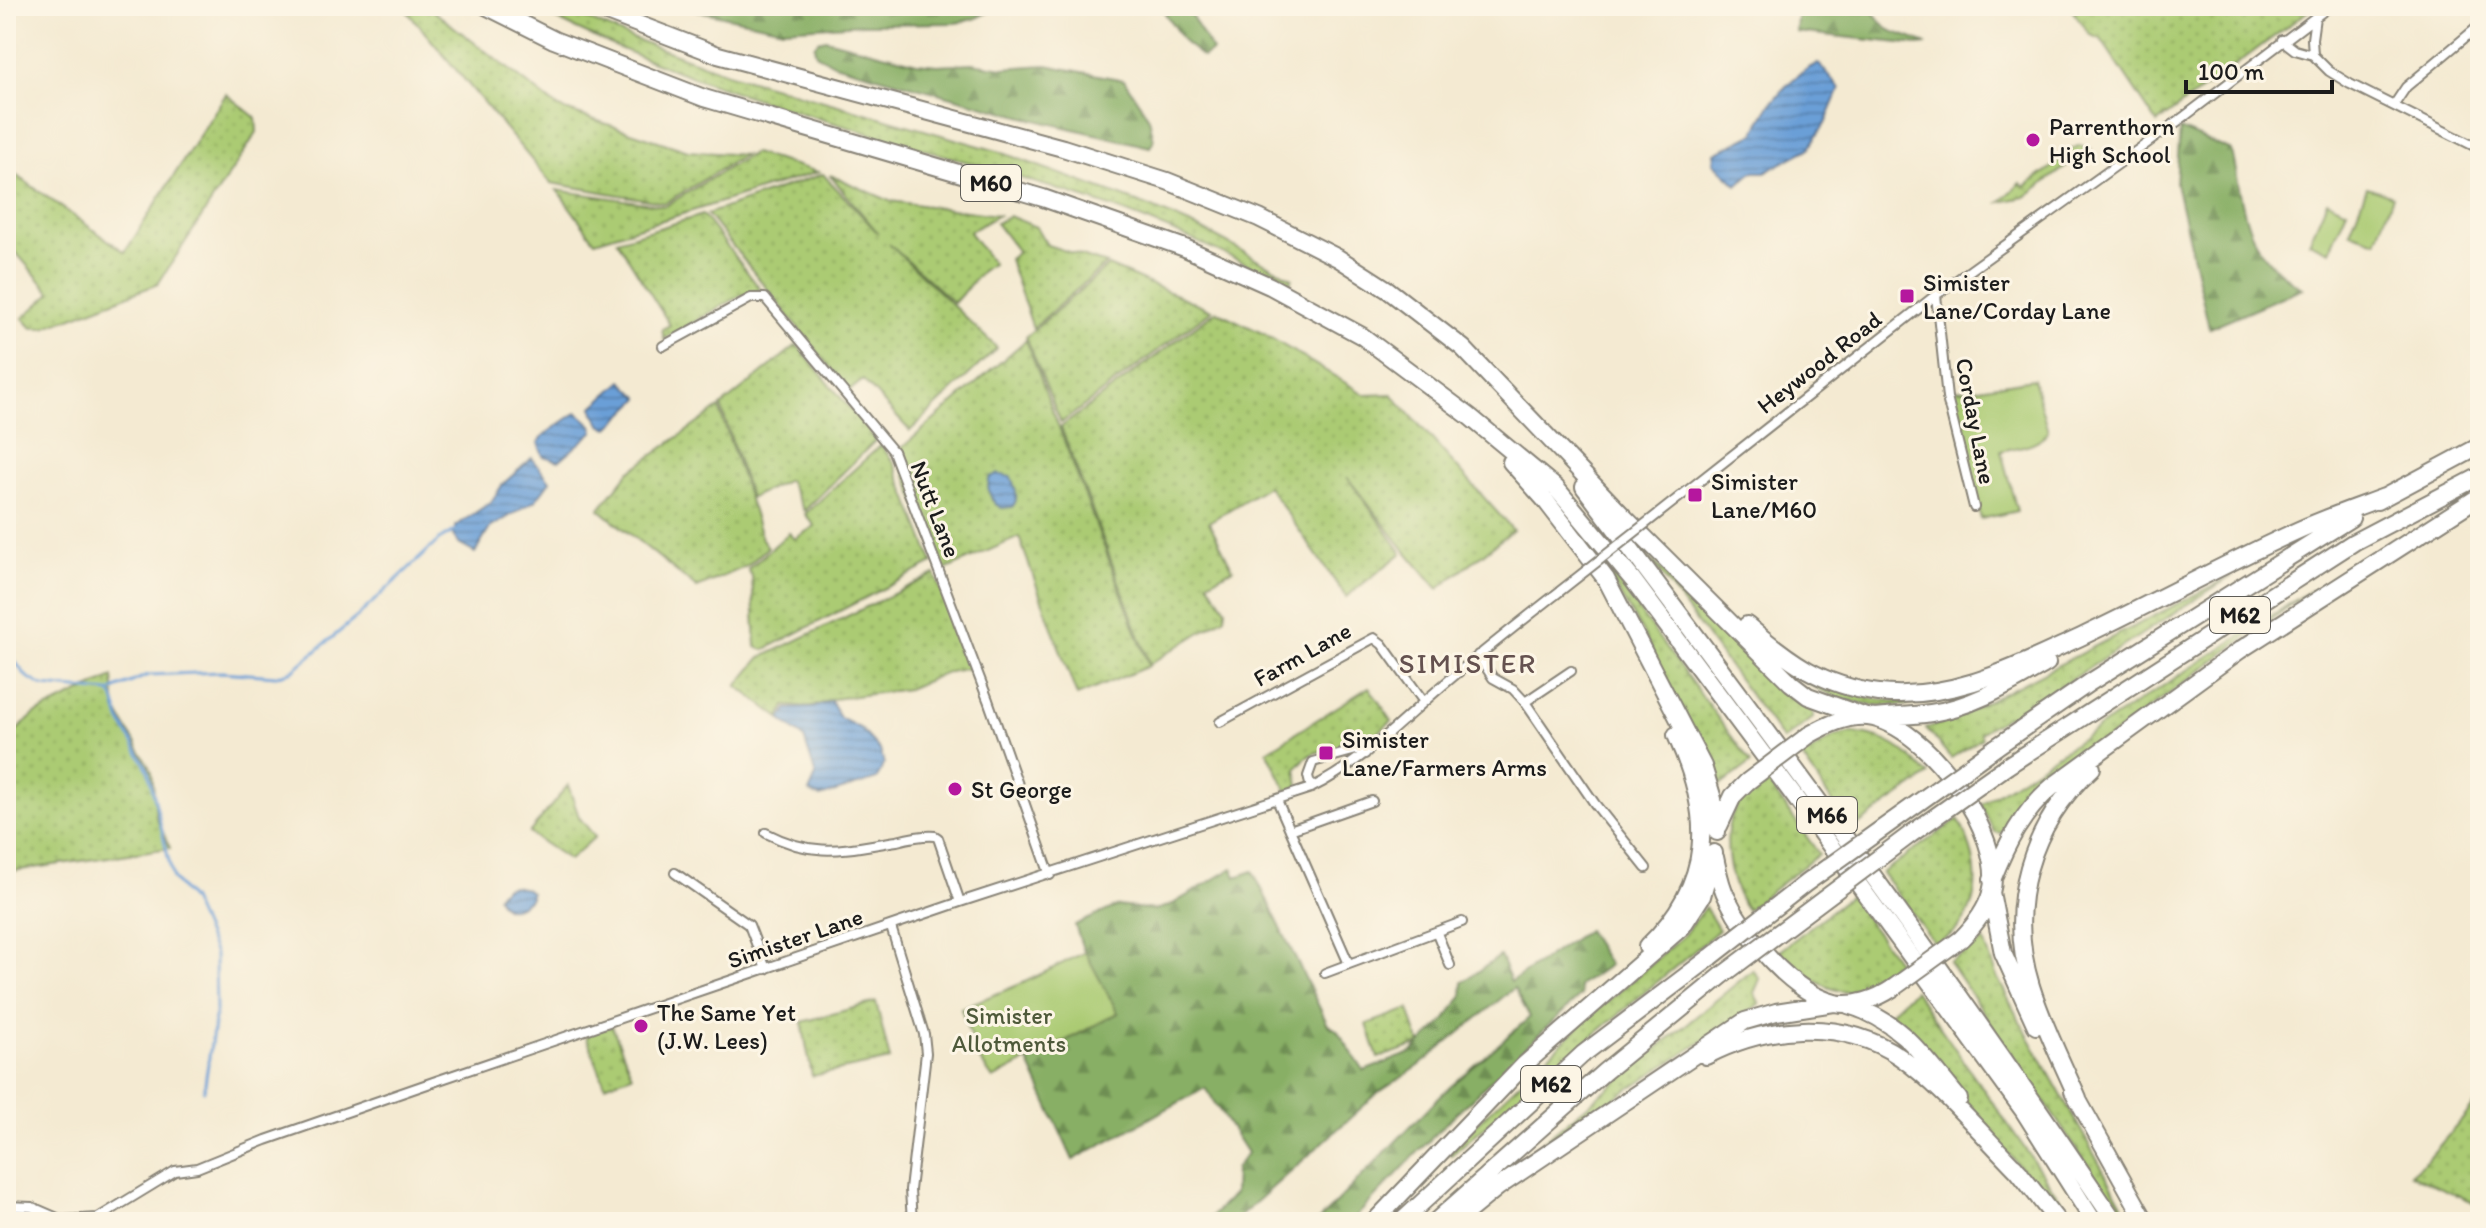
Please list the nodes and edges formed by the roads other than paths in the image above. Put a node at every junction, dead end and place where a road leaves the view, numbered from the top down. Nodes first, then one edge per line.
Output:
1 (486, 6) edge
2 (591, 6) edge
3 (2330, 6) edge
4 (2315, 17) junction
5 (2480, 25) edge
6 (2282, 40) junction
7 (2313, 55) junction
8 (2394, 105) junction
9 (2480, 149) edge
10 (1936, 295) junction
11 (663, 346) dead end
12 (1469, 416) junction
13 (1530, 416) junction
14 (2480, 446) edge
15 (2480, 476) edge
16 (1556, 488) joint
17 (2480, 496) edge
18 (2384, 497) junction
19 (1974, 507) dead end
20 (1648, 541) junction
21 (1555, 595) joint
22 (2153, 603) junction
23 (1632, 628) junction
24 (2240, 650) junction
25 (1478, 655) junction
26 (1571, 671) dead end
27 (1424, 702) junction
28 (1525, 702) junction
29 (1869, 718) junction
30 (1220, 722) dead end
31 (1365, 754) junction
32 (1311, 788) junction
33 (1277, 800) junction
34 (1372, 801) dead end
35 (1290, 830) junction
36 (1717, 832) junction
37 (766, 833) dead end
38 (1714, 853) junction
39 (1646, 868) dead end
40 (675, 873) dead end
41 (1050, 875) junction
42 (1992, 886) junction
43 (960, 902) junction
44 (1462, 922) dead end
45 (891, 927) junction
46 (1437, 933) junction
47 (1349, 964) junction
48 (1450, 965) dead end
49 (766, 969) junction
50 (1325, 973) dead end
51 (1839, 1003) junction
52 (1587, 1008) junction
53 (1644, 1088) junction
54 (2078, 1099) junction
55 (2020, 1173) junction
56 (6, 1206) edge
57 (108, 1214) junction
58 (114, 1222) edge
59 (912, 1222) edge
60 (1374, 1222) edge
61 (1401, 1222) edge
62 (1435, 1222) edge
63 (1455, 1222) edge
64 (2058, 1222) edge
65 (2094, 1222) edge
66 (2115, 1222) edge
67 (2146, 1222) edge

1 - 12 highway, M60
2 - 13 highway, M60
3 - 4 street, Heywood Road
4 - 6 street, Heywood Road
4 - 7 street
5 - 8 street
6 - 7 street
6 - 10 street, Heywood Road
7 - 8 street
8 - 9 street
10 - 19 street, Corday Lane
10 - 21 street, Heywood Road, bridge
11 - 41 street, Nutt Lane
12 - 16 highway, M60
12 - 23 highway
13 - 20 highway
13 - 66 highway, M66
14 - 18 highway
15 - 62 highway, M62, bridge
16 - 65 highway, M66
17 - 24 highway
18 - 22 highway
18 - 61 highway, M62, bridge
20 - 22 highway
20 - 29 highway
21 - 25 street, Simister Lane
22 - 29 highway
23 - 36 highway
23 - 52 highway
24 - 42 highway
24 - 54 highway
25 - 27 street, Simister Lane
25 - 28 street
26 - 28 street
27 - 30 street, Farm Lane
27 - 31 street, Simister Lane
28 - 39 street
29 - 36 highway, bridge
29 - 42 highway
31 - 32 street, Simister Lane
31 - 32 street
32 - 33 street, Simister Lane
33 - 35 street
33 - 41 street, Simister Lane
34 - 35 street
35 - 47 street
36 - 38 highway
37 - 43 street
38 - 51 highway
38 - 52 highway
40 - 49 street
41 - 43 street, Simister Lane
42 - 51 highway, bridge
42 - 54 highway
43 - 45 street, Simister Lane
44 - 46 street
45 - 49 street, Simister Lane
45 - 59 street
46 - 47 street
46 - 48 street
47 - 50 street
49 - 57 street, Simister Lane
51 - 53 highway
51 - 55 highway
52 - 60 highway
53 - 55 highway
53 - 63 highway
54 - 67 highway
55 - 64 highway
56 - 57 street, Simister Lane
57 - 58 street

